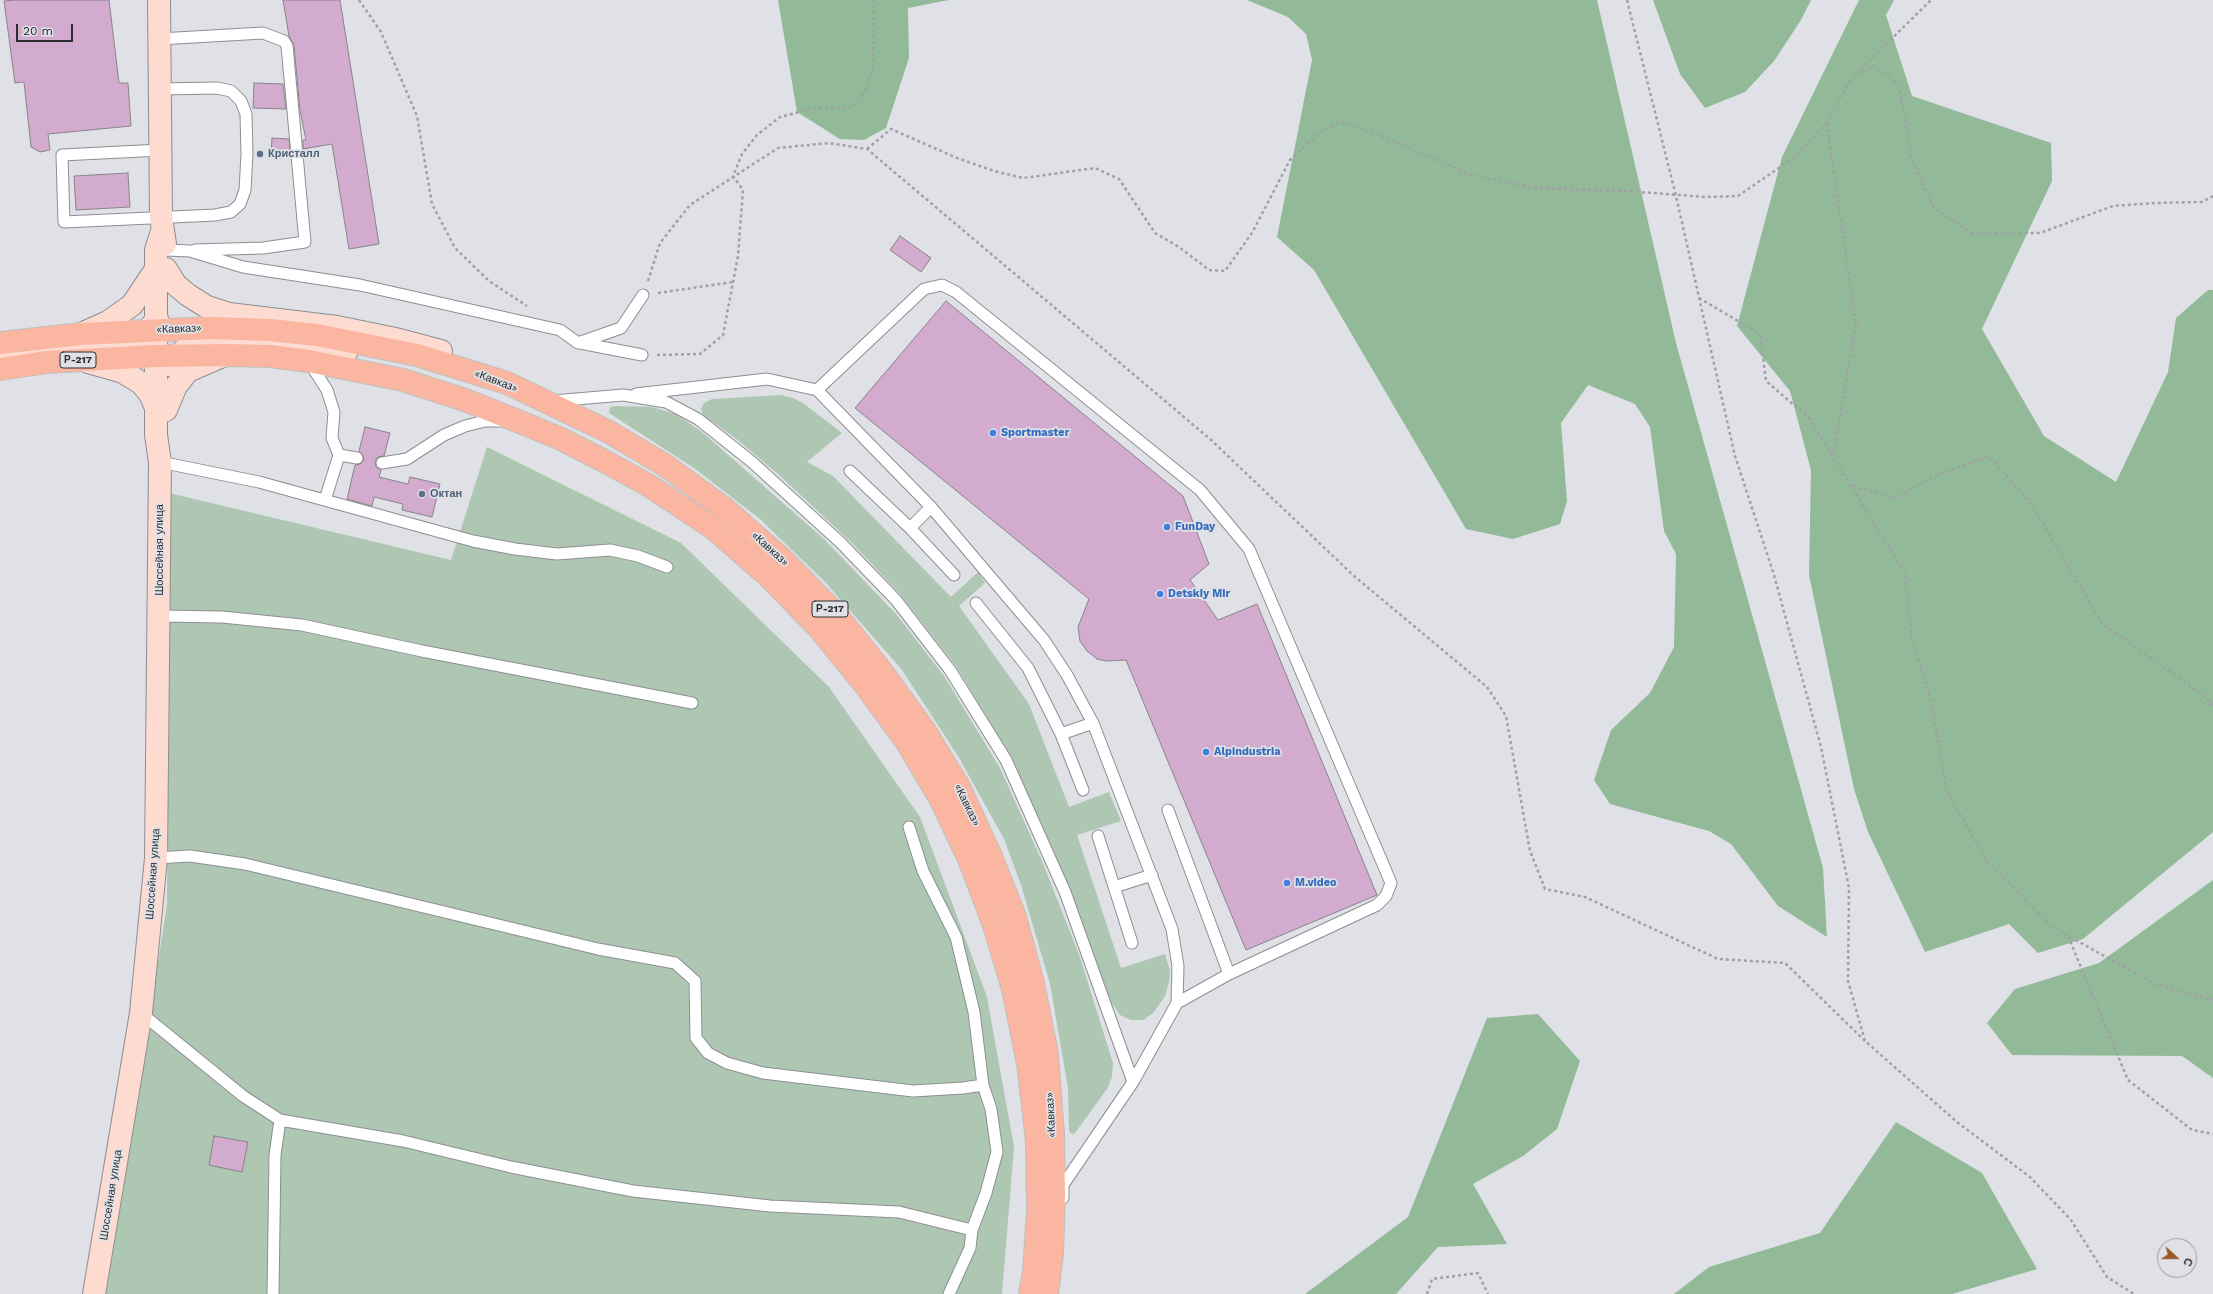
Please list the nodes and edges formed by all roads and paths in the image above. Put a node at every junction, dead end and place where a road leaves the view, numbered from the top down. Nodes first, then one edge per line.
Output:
1 (159, 0) edge
2 (359, 0) edge
3 (874, 0) edge
4 (1627, 0) edge
5 (1931, 0) edge
6 (159, 39) junction
7 (1859, 72) junction
8 (160, 89) junction
9 (1827, 122) junction
10 (867, 149) dead end
11 (161, 150) junction
12 (1676, 196) junction
13 (2213, 196) edge
14 (162, 247) junction
15 (190, 250) junction
16 (733, 282) junction
17 (643, 295) joint
18 (1699, 298) junction
19 (157, 327) junction
20 (545, 327) junction
21 (80, 334) junction
22 (0, 343) edge
23 (578, 343) junction
24 (227, 355) junction
25 (642, 355) joint
26 (0, 356) edge
27 (81, 360) junction
28 (309, 361) junction
29 (165, 363) junction
30 (0, 369) edge
31 (481, 374) junction
32 (817, 390) junction
33 (623, 395) junction
34 (543, 401) junction
35 (161, 409) junction
36 (520, 422) junction
37 (339, 454) junction
38 (160, 456) junction
39 (1832, 456) junction
40 (357, 458) dead end
41 (382, 463) dead end
42 (850, 471) dead end
43 (1851, 486) junction
44 (325, 500) junction
45 (931, 507) junction
46 (910, 528) junction
47 (667, 567) dead end
48 (954, 574) dead end
49 (976, 603) dead end
50 (159, 616) junction
51 (692, 703) dead end
52 (2213, 705) edge
53 (1093, 723) junction
54 (1061, 734) junction
55 (1084, 790) dead end
56 (1168, 810) dead end
57 (909, 827) dead end
58 (1098, 836) dead end
59 (156, 858) junction
60 (1152, 875) junction
61 (1114, 887) junction
62 (1545, 889) dead end
63 (2068, 936) junction
64 (1132, 943) dead end
65 (1229, 974) junction
66 (2213, 1000) edge
67 (1177, 1003) junction
68 (141, 1013) junction
69 (1865, 1041) junction
70 (1133, 1082) junction
71 (983, 1085) junction
72 (280, 1120) junction
73 (2213, 1134) edge
74 (972, 1230) junction
75 (94, 1294) edge
76 (273, 1294) edge
77 (949, 1294) edge
78 (1030, 1294) edge
79 (1047, 1294) edge
80 (1058, 1294) edge
81 (1428, 1294) edge
82 (1488, 1294) edge
83 (2134, 1294) edge

1 - 6 street
2 - 20 path
3 - 16 path
4 - 12 path
5 - 7 path
6 - 8 street
6 - 15 lane
7 - 9 path
7 - 13 path
8 - 11 street
8 - 14 lane
9 - 12 path
9 - 39 path
10 - 12 path
11 - 14 street
11 - 14 lane
12 - 18 path
14 - 15 lane
14 - 19 street
14 - 19 street
14 - 21 street
14 - 31 street
15 - 20 lane
16 - 17 path
16 - 25 path
17 - 23 lane
18 - 39 path
18 - 69 path
19 - 21 main road, «Кавказ» / Р-217
19 - 26 street
19 - 29 street, Шоссейная улица
19 - 31 main road, «Кавказ» / Р-217
20 - 23 lane
21 - 22 main road, «Кавказ» / Р-217
23 - 25 lane
24 - 28 main road, «Кавказ» / Р-217
24 - 29 main road, «Кавказ» / Р-217
24 - 35 street
27 - 29 main road, «Кавказ» / Р-217
27 - 30 main road, «Кавказ» / Р-217
27 - 35 street
28 - 36 main road, «Кавказ» / Р-217
28 - 37 lane
29 - 31 street
29 - 35 street, Шоссейная улица
31 - 34 main road, «Кавказ» / Р-217
32 - 33 lane
32 - 45 lane
32 - 65 lane
33 - 34 lane
33 - 70 lane
34 - 79 main road, «Кавказ» / Р-217
35 - 38 street, Шоссейная улица
36 - 41 lane
36 - 78 main road, «Кавказ» / Р-217
37 - 40 lane
37 - 44 lane
38 - 44 lane
38 - 50 street, Шоссейная улица
39 - 43 path
42 - 46 lane
43 - 52 path
43 - 63 path
44 - 47 lane
45 - 46 lane
45 - 53 lane
46 - 48 lane
49 - 54 lane
50 - 51 lane
50 - 59 street, Шоссейная улица
53 - 54 lane
53 - 60 lane
54 - 55 lane
56 - 65 lane
57 - 71 lane
58 - 61 lane
59 - 68 street, Шоссейная улица
59 - 71 lane
60 - 61 lane
60 - 67 lane
61 - 64 lane
62 - 69 path
63 - 66 path
63 - 73 path
65 - 67 lane
67 - 70 lane
68 - 72 lane
68 - 75 street, Шоссейная улица
69 - 83 path
70 - 80 lane
71 - 74 lane
72 - 74 lane
72 - 76 lane
74 - 77 lane
81 - 82 path

